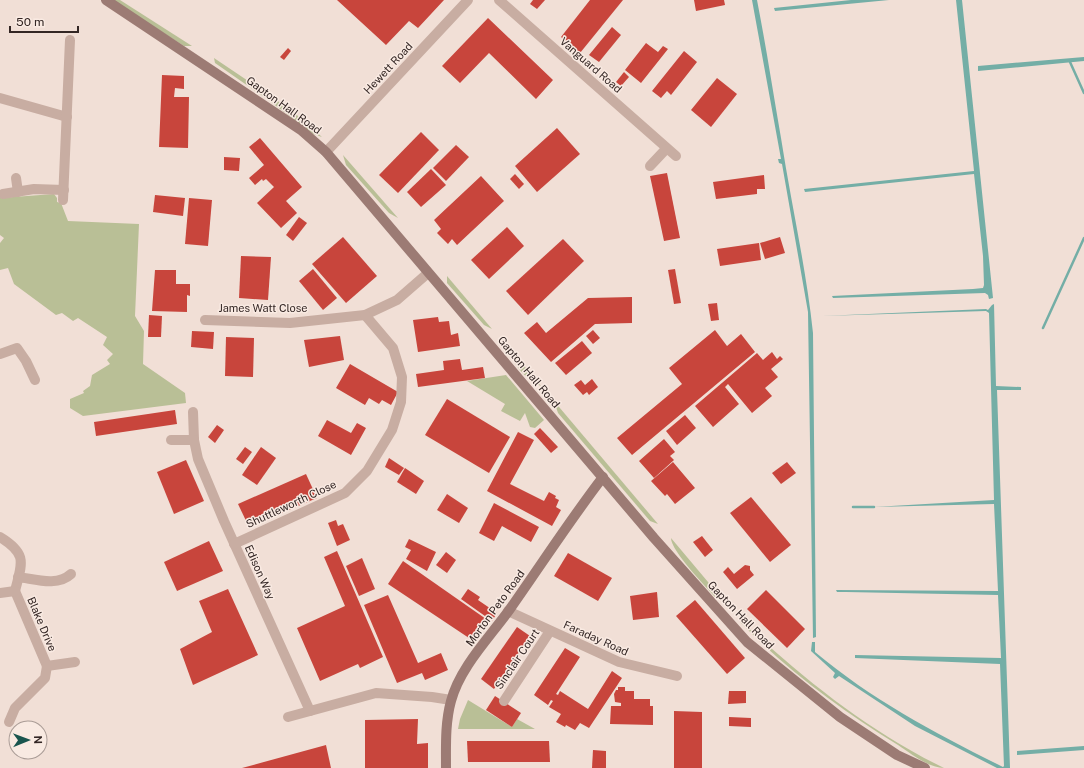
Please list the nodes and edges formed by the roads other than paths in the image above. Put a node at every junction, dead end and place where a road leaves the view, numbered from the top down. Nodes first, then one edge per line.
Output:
1 (106, 0) edge
2 (468, 0) edge
3 (499, 0) edge
4 (70, 40) dead end
5 (0, 98) edge
6 (67, 117) junction
7 (666, 149) junction
8 (326, 152) junction
9 (676, 156) dead end
10 (650, 166) dead end
11 (16, 178) dead end
12 (18, 192) junction
13 (3, 194) dead end
14 (428, 273) junction
15 (365, 315) junction
16 (204, 320) dead end
17 (0, 354) edge
18 (35, 380) dead end
19 (192, 412) dead end
20 (171, 440) dead end
21 (194, 440) junction
22 (603, 478) junction
23 (0, 537) edge
24 (234, 544) junction
25 (71, 574) dead end
26 (18, 577) junction
27 (15, 591) junction
28 (0, 593) edge
29 (508, 611) junction
30 (550, 631) junction
31 (75, 662) dead end
32 (47, 666) junction
33 (677, 676) dead end
34 (451, 700) junction
35 (504, 700) dead end
36 (310, 712) junction
37 (288, 717) dead end
38 (10, 720) edge
39 (446, 768) edge
40 (926, 768) edge

1 - 8 street, Gapton Hall Road
2 - 8 street, Hewett Road
3 - 7 street, Vanguard Road
4 - 6 street
5 - 6 street
6 - 12 street
7 - 9 street, Vanguard Road
7 - 10 street
8 - 14 street, Gapton Hall Road
11 - 12 street
12 - 13 street
14 - 15 street, James Watt Close
14 - 22 street, Gapton Hall Road
15 - 16 street, James Watt Close
15 - 24 street, Shuttleworth Close
17 - 18 street
19 - 21 street, Edison Way
20 - 21 street
21 - 24 street, Edison Way
22 - 29 street, Morton Peto Road
22 - 40 street, Gapton Hall Road
23 - 26 street
24 - 36 street, Edison Way
25 - 26 street
26 - 27 street
27 - 28 street
27 - 32 street, Blake Drive
29 - 30 street, Faraday Road
29 - 34 street, Morton Peto Road
30 - 33 street, Faraday Road
30 - 35 street, Sinclair Court
31 - 32 street, Blake Drive
32 - 38 street, Blake Drive
34 - 36 street
34 - 39 street, Morton Peto Road
36 - 37 street

